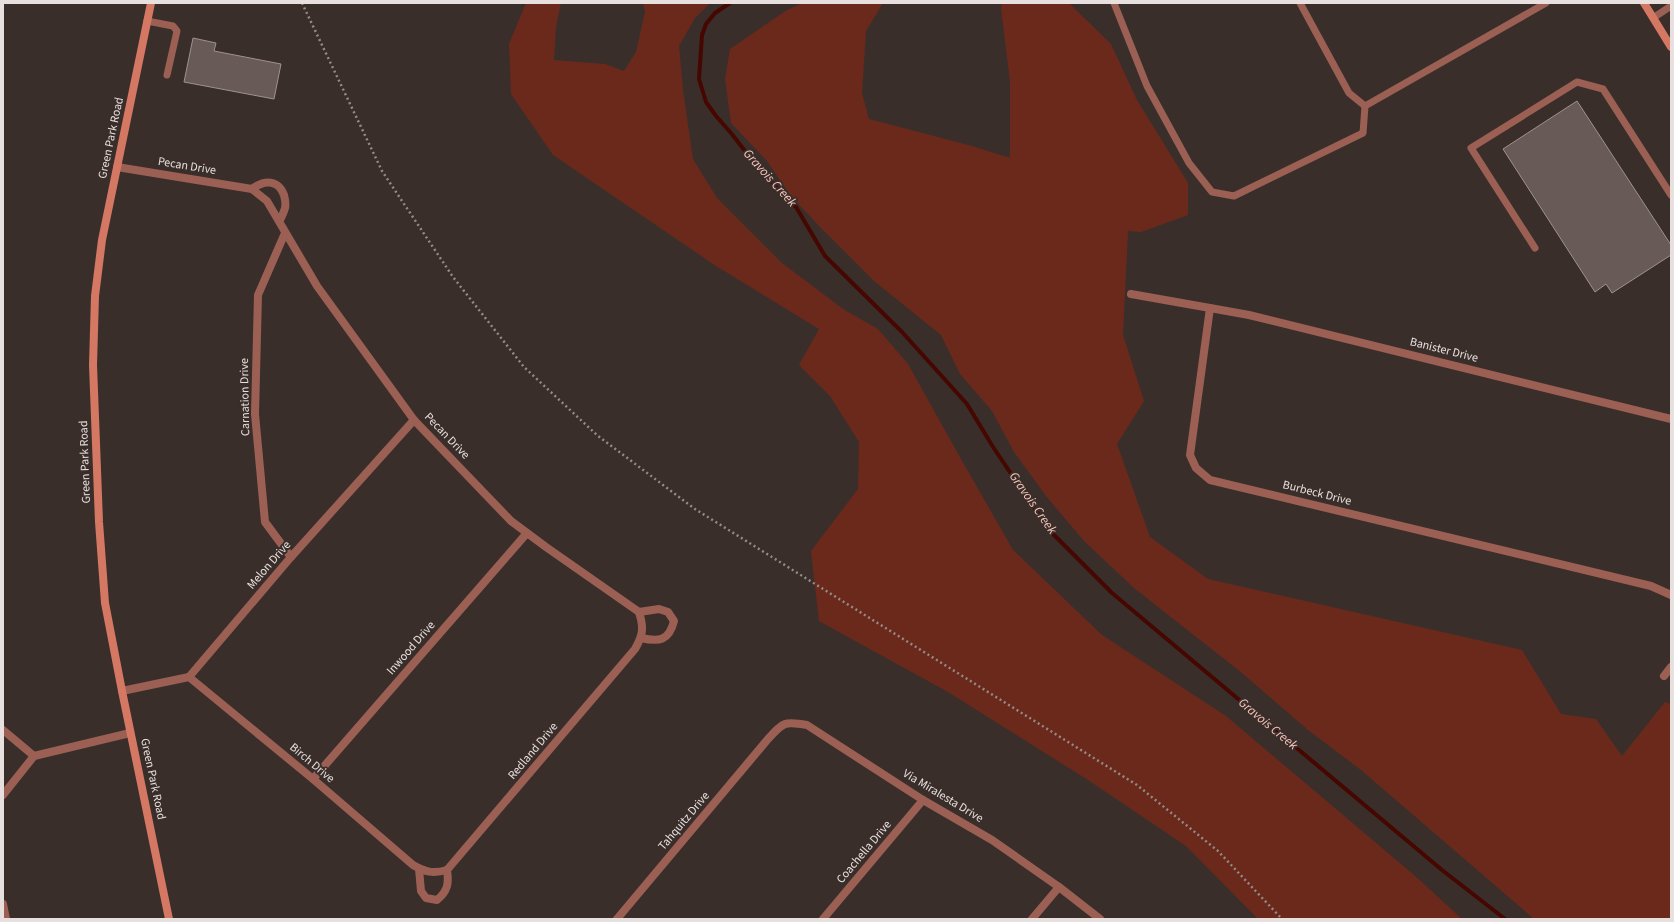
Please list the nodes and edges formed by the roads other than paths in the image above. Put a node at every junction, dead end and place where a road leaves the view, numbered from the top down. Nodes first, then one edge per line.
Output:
1 (151, 3) edge
2 (1114, 3) edge
3 (1300, 3) edge
4 (1546, 3) edge
5 (1644, 3) edge
6 (1671, 6) edge
7 (1653, 18) junction
8 (148, 21) junction
9 (1671, 47) edge
10 (167, 75) dead end
11 (1365, 106) junction
12 (118, 168) junction
13 (252, 189) junction
14 (1670, 192) edge
15 (280, 220) junction
16 (285, 233) junction
17 (1535, 248) dead end
18 (1131, 294) dead end
19 (1210, 308) junction
20 (1671, 418) edge
21 (414, 420) junction
22 (527, 534) junction
23 (291, 557) junction
24 (1671, 595) edge
25 (639, 612) junction
26 (641, 638) junction
27 (1671, 667) edge
28 (1664, 676) dead end
29 (189, 677) junction
30 (122, 691) junction
31 (3, 730) edge
32 (130, 733) junction
33 (768, 739) joint
34 (34, 756) junction
35 (313, 779) junction
36 (3, 795) edge
37 (923, 800) junction
38 (419, 869) junction
39 (447, 870) junction
40 (1059, 887) junction
41 (3, 904) edge
42 (6, 919) edge
43 (169, 919) edge
44 (617, 919) edge
45 (823, 919) edge
46 (1032, 919) edge
47 (1100, 919) edge

1 - 8 street, Green Park Road
2 - 11 lane
3 - 11 lane
4 - 11 lane
5 - 7 street
6 - 7 lane
7 - 9 street
8 - 10 lane
8 - 12 street, Green Park Road
12 - 13 street, Pecan Drive
12 - 30 street, Green Park Road
13 - 15 street, Pecan Drive
13 - 15 street, Pecan Drive
14 - 17 lane
15 - 16 street, Pecan Drive
16 - 21 street, Pecan Drive
16 - 23 street, Carnation Drive
18 - 19 street
19 - 20 street, Banister Drive
19 - 24 street, Burbeck Drive
21 - 22 street, Pecan Drive
21 - 23 street, Melon Drive
22 - 25 street, Pecan Drive
22 - 35 street, Inwood Drive
23 - 29 street, Melon Drive
25 - 26 street, Redland Drive
25 - 26 street
26 - 39 street, Redland Drive
27 - 28 street
29 - 30 street
29 - 35 street, Birch Drive
30 - 32 street, Green Park Road
31 - 34 street
32 - 34 street
32 - 43 street, Green Park Road
33 - 37 street, Via Miralesta Drive
33 - 44 street, Tahquitz Drive
34 - 36 street
35 - 38 street, Birch Drive
37 - 40 street, Via Miralesta Drive
37 - 45 street, Coachella Drive
38 - 39 street, Birch Drive
38 - 39 street
40 - 46 street
40 - 47 street, Via Miralesta Drive
41 - 42 street

